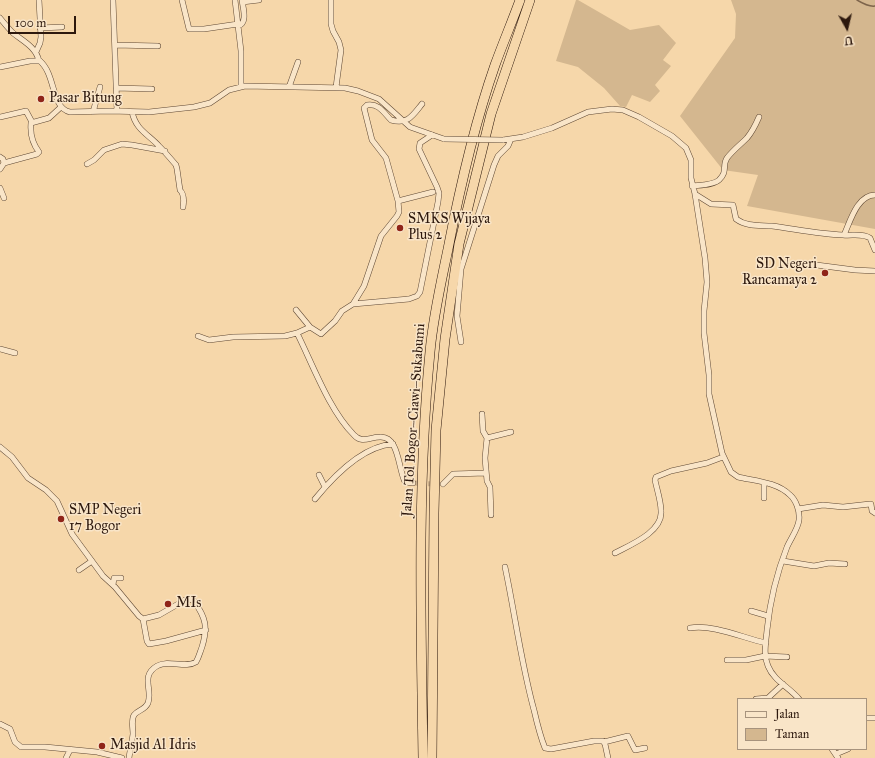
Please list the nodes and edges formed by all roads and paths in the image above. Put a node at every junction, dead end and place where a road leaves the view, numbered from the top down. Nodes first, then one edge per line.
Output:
1 (39, 0) edge
2 (114, 0) edge
3 (182, 0) edge
4 (235, 0) edge
5 (259, 0) edge
6 (331, 0) edge
7 (520, 0) edge
8 (530, 0) edge
9 (242, 1) edge
10 (0, 18) edge
11 (238, 25) junction
12 (62, 27) dead end
13 (40, 28) junction
14 (115, 45) junction
15 (158, 46) dead end
16 (36, 52) junction
17 (39, 60) junction
18 (298, 62) dead end
19 (0, 66) edge
20 (100, 87) dead end
21 (241, 87) junction
22 (289, 87) junction
23 (336, 87) junction
24 (116, 88) junction
25 (152, 89) dead end
26 (422, 104) dead end
27 (61, 107) junction
28 (117, 111) junction
29 (93, 112) junction
30 (132, 112) junction
31 (0, 117) edge
32 (759, 117) dead end
33 (402, 121) junction
34 (32, 122) junction
35 (432, 136) junction
36 (511, 139) junction
37 (165, 151) junction
38 (0, 157) edge
39 (4, 163) junction
40 (87, 164) dead end
41 (0, 169) edge
42 (692, 186) junction
43 (0, 188) edge
44 (433, 192) dead end
45 (695, 194) junction
46 (875, 195) edge
47 (4, 198) dead end
48 (398, 201) junction
49 (183, 207) dead end
50 (844, 235) junction
51 (875, 250) edge
52 (801, 263) dead end
53 (875, 271) edge
54 (353, 304) junction
55 (296, 310) dead end
56 (310, 327) junction
57 (297, 333) junction
58 (198, 336) dead end
59 (461, 342) dead end
60 (0, 349) edge
61 (15, 353) dead end
62 (482, 414) dead end
63 (511, 432) dead end
64 (487, 438) junction
65 (393, 444) junction
66 (0, 447) edge
67 (723, 457) junction
68 (486, 473) junction
69 (319, 475) dead end
70 (413, 483) tunnel mouth
71 (764, 483) junction
72 (443, 484) tunnel mouth
73 (326, 487) junction
74 (764, 498) dead end
75 (315, 499) dead end
76 (798, 509) junction
77 (875, 513) edge
78 (491, 515) dead end
79 (615, 553) dead end
80 (92, 561) junction
81 (782, 561) junction
82 (845, 564) dead end
83 (504, 567) dead end
84 (79, 570) dead end
85 (121, 578) dead end
86 (113, 585) junction
87 (752, 611) dead end
88 (768, 616) junction
89 (143, 619) junction
90 (690, 628) dead end
91 (206, 630) junction
92 (766, 643) junction
93 (765, 656) junction
94 (787, 657) dead end
95 (727, 660) dead end
96 (782, 684) junction
97 (768, 698) edge
98 (798, 698) edge
99 (0, 724) edge
100 (604, 742) junction
101 (645, 748) dead end
102 (70, 750) junction
103 (846, 750) edge
104 (837, 756) edge
105 (66, 758) edge
106 (122, 758) edge
107 (128, 758) edge
108 (423, 758) edge
109 (432, 758) edge
110 (608, 758) edge

1 - 13 street
2 - 14 street
3 - 11 street
4 - 11 street
5 - 9 street
6 - 23 street
7 - 108 highway, Jalan Tol Bogor–Ciawi–Sukabumi
8 - 109 highway, Jalan Tol Bogor–Ciawi–Sukabumi
9 - 11 street
10 - 16 street
11 - 21 street
12 - 13 street
13 - 16 street
14 - 15 street
14 - 24 street
16 - 17 street
17 - 19 street
17 - 27 street
18 - 22 street
20 - 29 street
21 - 22 street
21 - 30 street
22 - 23 street
23 - 33 street
24 - 25 street
24 - 28 street
26 - 33 street
27 - 29 street
27 - 34 street
28 - 29 street
28 - 30 street
30 - 37 street
31 - 34 street
32 - 42 street
33 - 35 street
33 - 48 street
34 - 39 street
35 - 36 street, bridge
35 - 54 street
36 - 42 street
36 - 59 street
37 - 40 street
37 - 49 street
38 - 39 street
39 - 41 street
42 - 45 street
43 - 47 street
44 - 48 street
45 - 50 street
45 - 67 street
46 - 50 street
48 - 54 street
50 - 51 street
52 - 53 street
54 - 56 street
55 - 56 street
56 - 57 street
57 - 58 street
57 - 65 street
60 - 61 street
62 - 64 street
63 - 64 street
64 - 68 street
65 - 70 street
65 - 73 street
66 - 80 street
67 - 71 street
67 - 79 street
68 - 72 street
68 - 78 street
69 - 73 street
71 - 74 street
71 - 76 street
73 - 75 street
76 - 77 street
76 - 81 street
80 - 84 street
80 - 86 street
81 - 82 street
81 - 88 street
83 - 100 street
85 - 86 street
86 - 89 street
87 - 88 street
88 - 92 street
89 - 91 street
89 - 91 street
90 - 92 street
91 - 107 street
92 - 93 street
93 - 94 street
93 - 95 street
93 - 96 street
96 - 97 street
96 - 98 street
99 - 102 street
100 - 101 street
100 - 110 street
102 - 105 street
102 - 106 street
103 - 104 street

